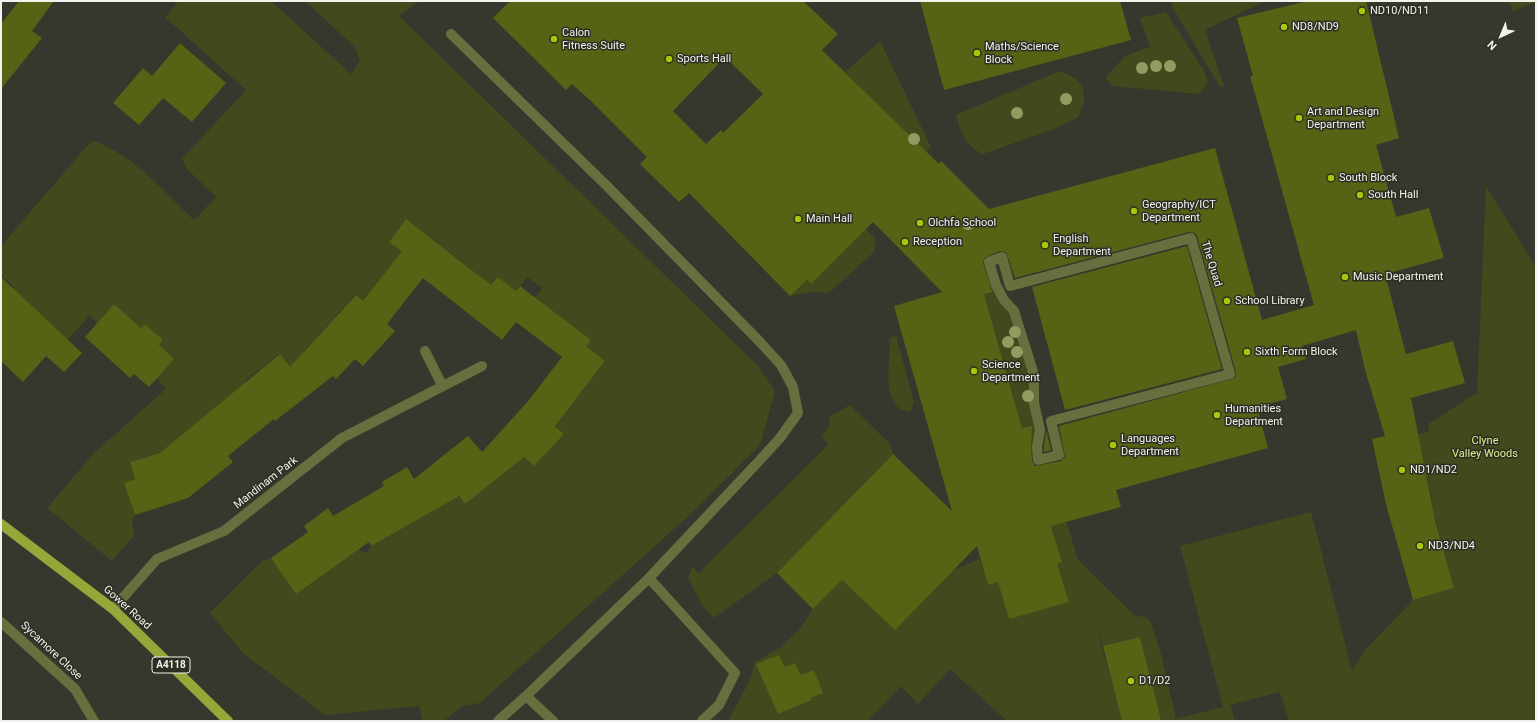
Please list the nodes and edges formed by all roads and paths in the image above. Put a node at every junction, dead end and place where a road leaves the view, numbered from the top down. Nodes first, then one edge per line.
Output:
1 (451, 34) dead end
2 (425, 351) dead end
3 (482, 366) dead end
4 (442, 386) junction
5 (1038, 460) joint
6 (1, 524) edge
7 (649, 578) junction
8 (113, 609) junction
9 (1, 622) edge
10 (526, 696) junction
11 (94, 721) edge
12 (228, 721) edge
13 (498, 721) edge
14 (553, 721) edge
15 (702, 721) edge

1 - 7 street
2 - 4 street
3 - 4 street, Mandinam Park
4 - 8 street, Mandinam Park
5 - 5 street, The Quad
6 - 8 main road, Gower Road / A4118
7 - 10 street
7 - 15 street
8 - 12 main road, Gower Road / A4118
9 - 11 street, Sycamore Close
10 - 13 street
10 - 14 street

